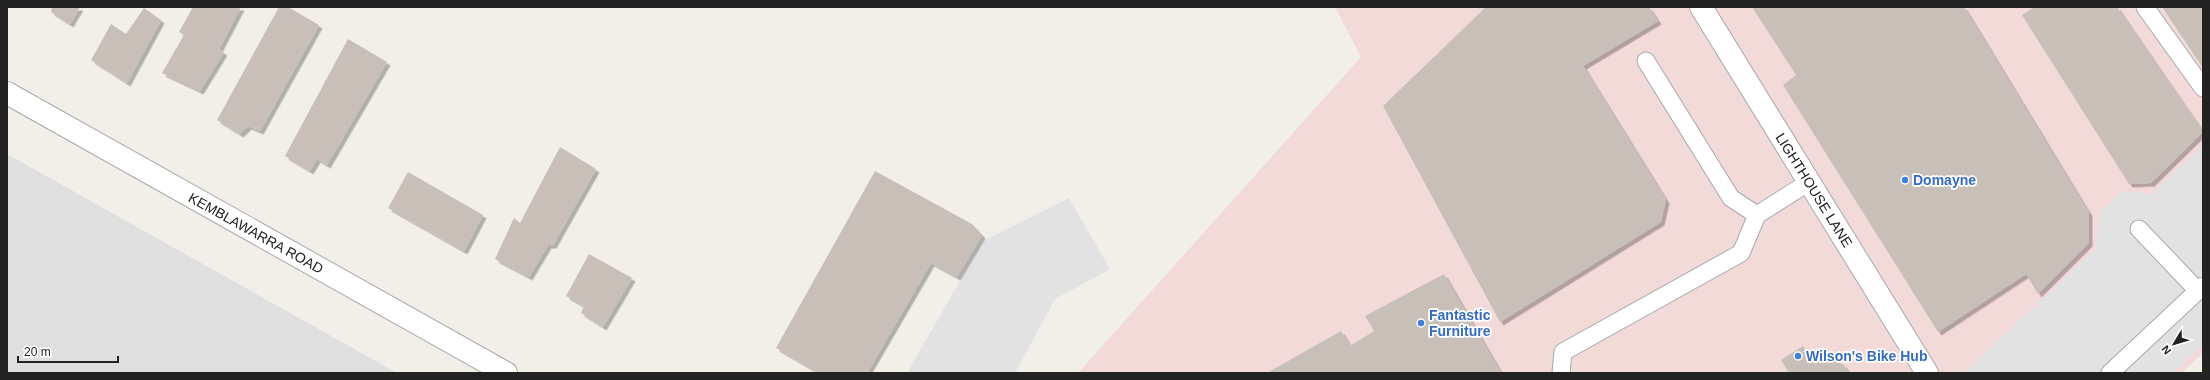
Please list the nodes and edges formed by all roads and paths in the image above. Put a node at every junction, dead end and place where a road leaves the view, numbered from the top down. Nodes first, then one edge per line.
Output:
1 (1701, 7) edge
2 (2145, 7) edge
3 (1646, 61) dead end
4 (2203, 88) edge
5 (7, 93) edge
6 (1809, 182) junction
7 (1757, 215) junction
8 (2138, 229) dead end
9 (2200, 288) edge
10 (506, 373) edge
11 (1561, 373) edge
12 (1927, 373) edge
13 (2110, 373) edge

1 - 6 street, LIGHTHOUSE LANE
2 - 4 lane
3 - 7 lane
5 - 10 street, KEMBLAWARRA ROAD
6 - 7 lane
6 - 12 street, LIGHTHOUSE LANE
7 - 11 lane
8 - 9 lane
9 - 13 lane

